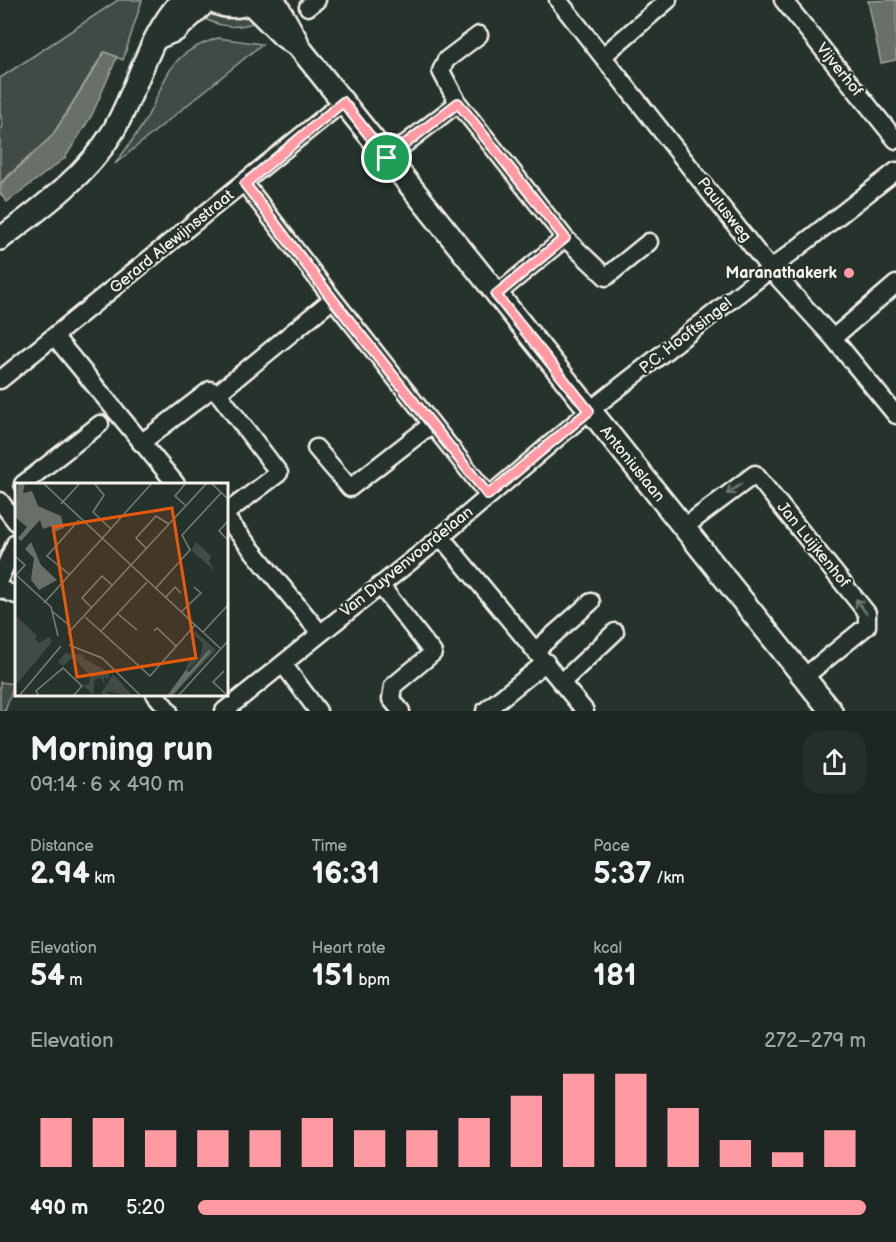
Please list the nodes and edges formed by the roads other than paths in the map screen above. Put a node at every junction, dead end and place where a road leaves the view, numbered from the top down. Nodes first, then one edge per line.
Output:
1 (182, 0) edge
2 (208, 0) edge
3 (274, 0) edge
4 (558, 0) edge
5 (668, 0) edge
6 (783, 0) edge
7 (252, 2) edge
8 (479, 35) dead end
9 (157, 38) junction
10 (299, 47) junction
11 (603, 57) junction
12 (343, 102) junction
13 (458, 103) junction
14 (896, 140) edge
15 (387, 158) junction
16 (896, 171) edge
17 (245, 184) junction
18 (565, 238) junction
19 (0, 239) edge
20 (649, 242) dead end
21 (771, 270) junction
22 (896, 284) edge
23 (496, 295) junction
24 (333, 300) junction
25 (54, 336) junction
26 (832, 338) junction
27 (0, 380) edge
28 (218, 393) junction
29 (589, 411) junction
30 (896, 415) edge
31 (100, 424) dead end
32 (432, 424) junction
33 (141, 442) junction
34 (316, 448) dead end
35 (23, 483) edge
36 (175, 483) edge
37 (15, 490) edge
38 (488, 495) junction
39 (0, 501) edge
40 (228, 511) edge
41 (228, 520) edge
42 (15, 521) edge
43 (683, 528) junction
44 (441, 537) junction
45 (15, 544) edge
46 (0, 578) edge
47 (380, 585) junction
48 (0, 589) edge
49 (15, 595) edge
50 (591, 602) dead end
51 (615, 632) dead end
52 (320, 633) junction
53 (541, 656) junction
54 (283, 664) junction
55 (804, 677) junction
56 (562, 682) junction
57 (156, 696) edge
58 (169, 711) edge
59 (224, 711) edge
60 (318, 711) edge
61 (401, 711) edge
62 (485, 711) edge
63 (585, 711) edge
64 (831, 711) edge

1 - 9 main road
2 - 7 main road
2 - 9 main road
3 - 10 main road, Antoniuslaan
4 - 11 street, Paulusweg
5 - 11 street
6 - 14 street, Vijverhof
7 - 10 main road, Antoniuslaan
8 - 13 street
9 - 19 main road
10 - 12 main road, Antoniuslaan
11 - 21 street, Paulusweg
12 - 15 main road, Antoniuslaan
12 - 17 street, Gerard Alewijnsstraat
13 - 15 street
13 - 18 street
15 - 23 main road, Antoniuslaan
16 - 21 street, P.C. Hooftsingel
17 - 24 street
17 - 25 street, Gerard Alewijnsstraat
18 - 20 street
18 - 23 street
21 - 26 street, Paulusweg
21 - 29 street, P.C. Hooftsingel
22 - 26 street
23 - 29 main road, Antoniuslaan
24 - 28 street
24 - 32 street
25 - 27 street, Gerard Alewijnsstraat
25 - 33 street
26 - 30 street, Paulusweg
28 - 33 street
28 - 40 street
29 - 38 street, Van Duyvenvoordelaan
29 - 43 main road, Antoniuslaan
31 - 35 street
32 - 34 street
32 - 38 street
33 - 36 street
37 - 39 street
38 - 44 street, Van Duyvenvoordelaan
39 - 42 street
41 - 52 street
43 - 55 main road, Antoniuslaan
55 -> 43 street, Jan Luijkenhof
44 - 47 street, Van Duyvenvoordelaan
44 - 53 street
45 - 46 street
47 - 52 street, Van Duyvenvoordelaan
47 - 61 street
48 - 49 street
50 - 53 street
51 - 56 street
52 - 54 street, Van Duyvenvoordelaan
53 - 56 street
53 - 62 street
54 - 59 street, Van Duyvenvoordelaan
54 - 60 street
55 - 64 main road, Antoniuslaan
56 - 63 street
57 - 58 street

